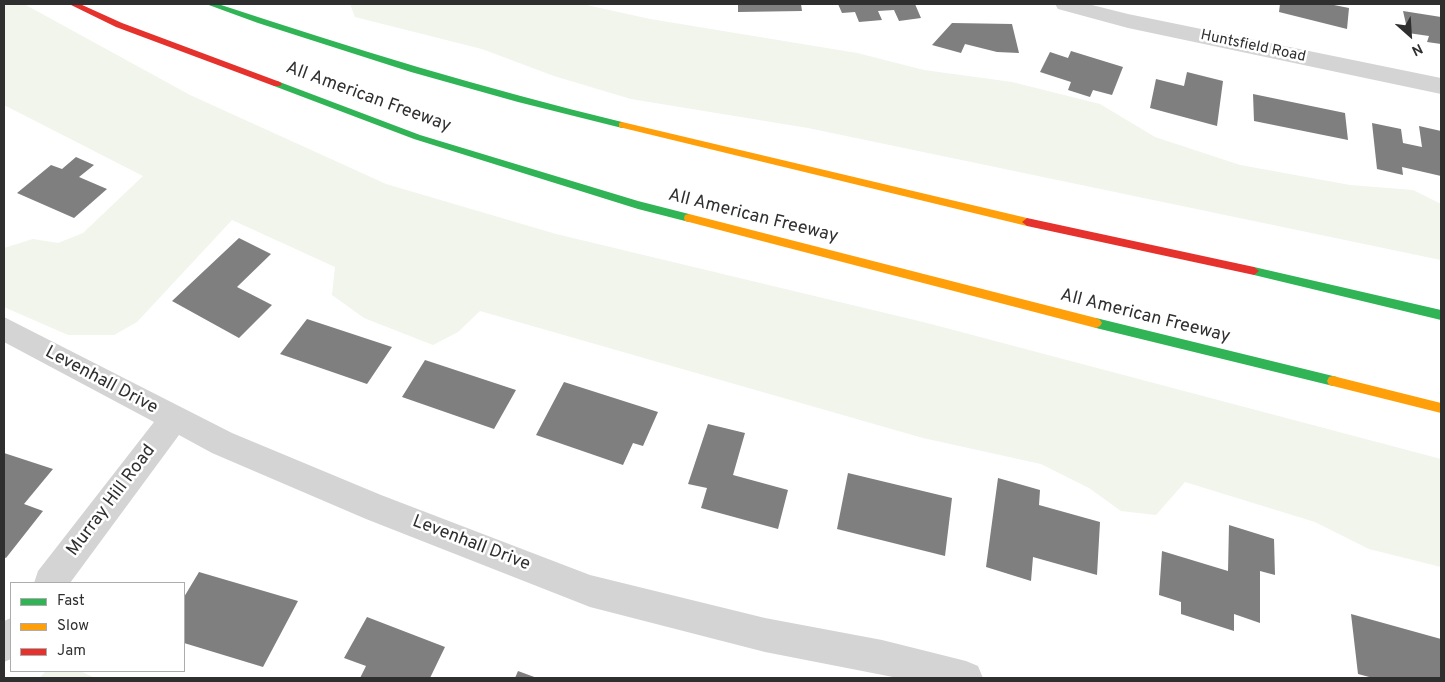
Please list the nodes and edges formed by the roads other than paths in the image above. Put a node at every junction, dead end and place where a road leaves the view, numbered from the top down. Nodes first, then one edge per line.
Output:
1 (73, 4) edge
2 (210, 4) edge
3 (1065, 4) edge
4 (1441, 86) edge
5 (1441, 315) edge
6 (4, 329) edge
7 (1441, 408) edge
8 (174, 419) junction
9 (51, 582) edge
10 (966, 678) edge

1 - 7 highway, All American Freeway
2 - 5 highway, All American Freeway
3 - 4 street, Huntsfield Road
6 - 8 street, Levenhall Drive
8 - 9 street, Murray Hill Road
8 - 10 street, Levenhall Drive

